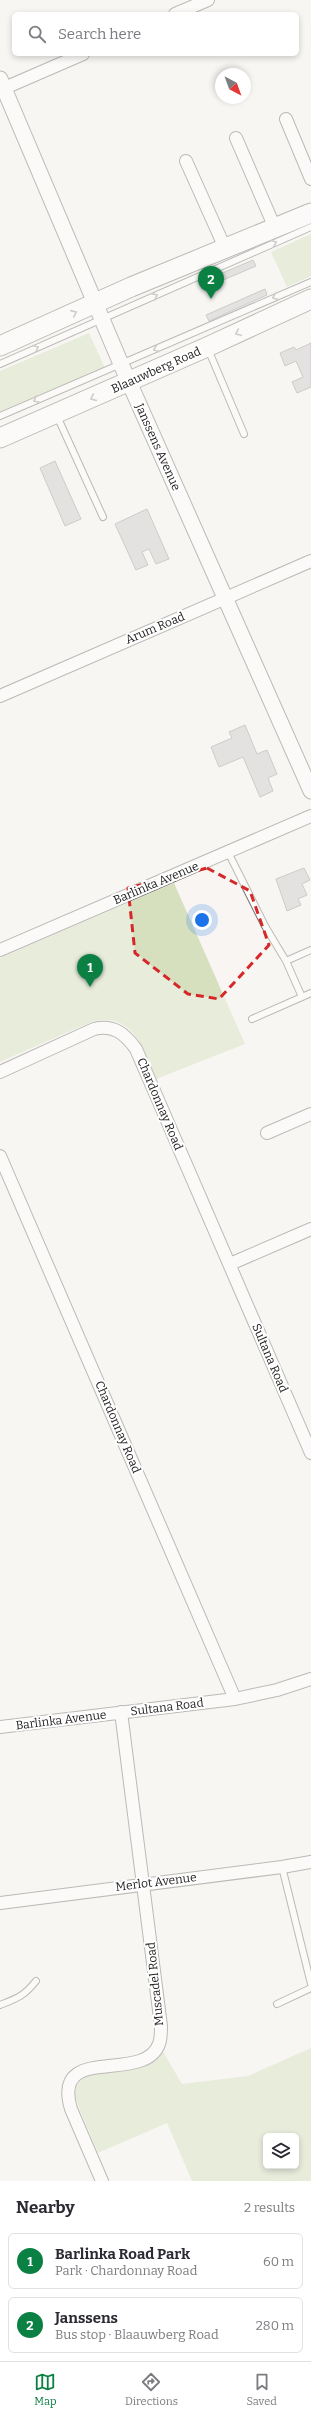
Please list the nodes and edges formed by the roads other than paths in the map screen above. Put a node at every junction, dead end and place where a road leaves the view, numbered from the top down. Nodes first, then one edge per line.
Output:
1 (208, 0) edge
2 (180, 12) edge
3 (78, 56) edge
4 (1, 86) edge
5 (286, 119) dead end
6 (236, 138) dead end
7 (186, 161) dead end
8 (311, 179) edge
9 (311, 213) edge
10 (311, 227) edge
11 (275, 228) junction
12 (225, 248) junction
13 (311, 282) edge
14 (311, 299) edge
15 (100, 311) junction
16 (0, 346) edge
17 (207, 347) junction
18 (0, 364) edge
19 (121, 364) junction
20 (129, 382) junction
21 (56, 415) junction
22 (0, 416) edge
23 (244, 434) dead end
24 (0, 438) edge
25 (103, 517) dead end
26 (311, 561) edge
27 (226, 598) junction
28 (0, 696) edge
29 (311, 791) edge
30 (311, 816) edge
31 (228, 852) junction
32 (0, 950) edge
33 (311, 950) edge
34 (286, 961) junction
35 (311, 993) edge
36 (302, 998) junction
37 (252, 1019) dead end
38 (0, 1072) edge
39 (311, 1114) edge
40 (267, 1133) dead end
41 (0, 1156) edge
42 (311, 1229) edge
43 (230, 1264) junction
44 (311, 1453) edge
45 (311, 1679) edge
46 (235, 1699) junction
47 (121, 1712) junction
48 (0, 1727) edge
49 (311, 1862) edge
50 (282, 1868) junction
51 (144, 1884) junction
52 (0, 1903) edge
53 (36, 1981) dead end
54 (311, 1984) edge
55 (311, 1988) edge
56 (277, 2004) dead end
57 (0, 2005) edge
58 (102, 2181) edge

1 - 2 street
3 - 4 street
4 - 15 street, Janssens Avenue
5 - 8 street
6 - 11 street
7 - 12 street
9 - 11 main road
15 -> 10 lane
11 - 12 main road
12 - 15 main road
13 -> 19 lane
14 -> 17 main road, Blaauwberg Road
16 -> 15 main road
18 -> 15 lane
15 - 19 street, Janssens Avenue
17 - 20 main road, Blaauwberg Road
17 - 23 lane
19 - 20 street, Janssens Avenue
19 -> 22 lane
20 -> 21 main road, Blaauwberg Road
20 - 27 street, Janssens Avenue
21 - 24 main road, Blaauwberg Road
21 - 25 lane
26 - 27 street, Arum Road
27 - 28 street, Arum Road
27 - 29 street, Janssens Avenue
30 - 31 street, Barlinka Avenue
31 - 32 street, Barlinka Avenue
31 - 34 lane
33 - 34 lane
34 - 36 lane
35 - 36 lane
36 - 37 lane
38 - 43 street, Chardonnay Road
39 - 40 street
41 - 46 street, Chardonnay Road
42 - 43 street
43 - 44 street, Sultana Road
45 - 46 street, Sultana Road
46 - 47 street, Sultana Road
47 - 48 street, Barlinka Avenue
47 - 51 street, Sultana Road
49 - 50 street, Merlot Avenue
50 - 51 street, Merlot Avenue
50 - 54 lane
51 - 52 street, Merlot Avenue
51 - 58 street, Muscadel Road
53 - 57 lane
55 - 56 lane

